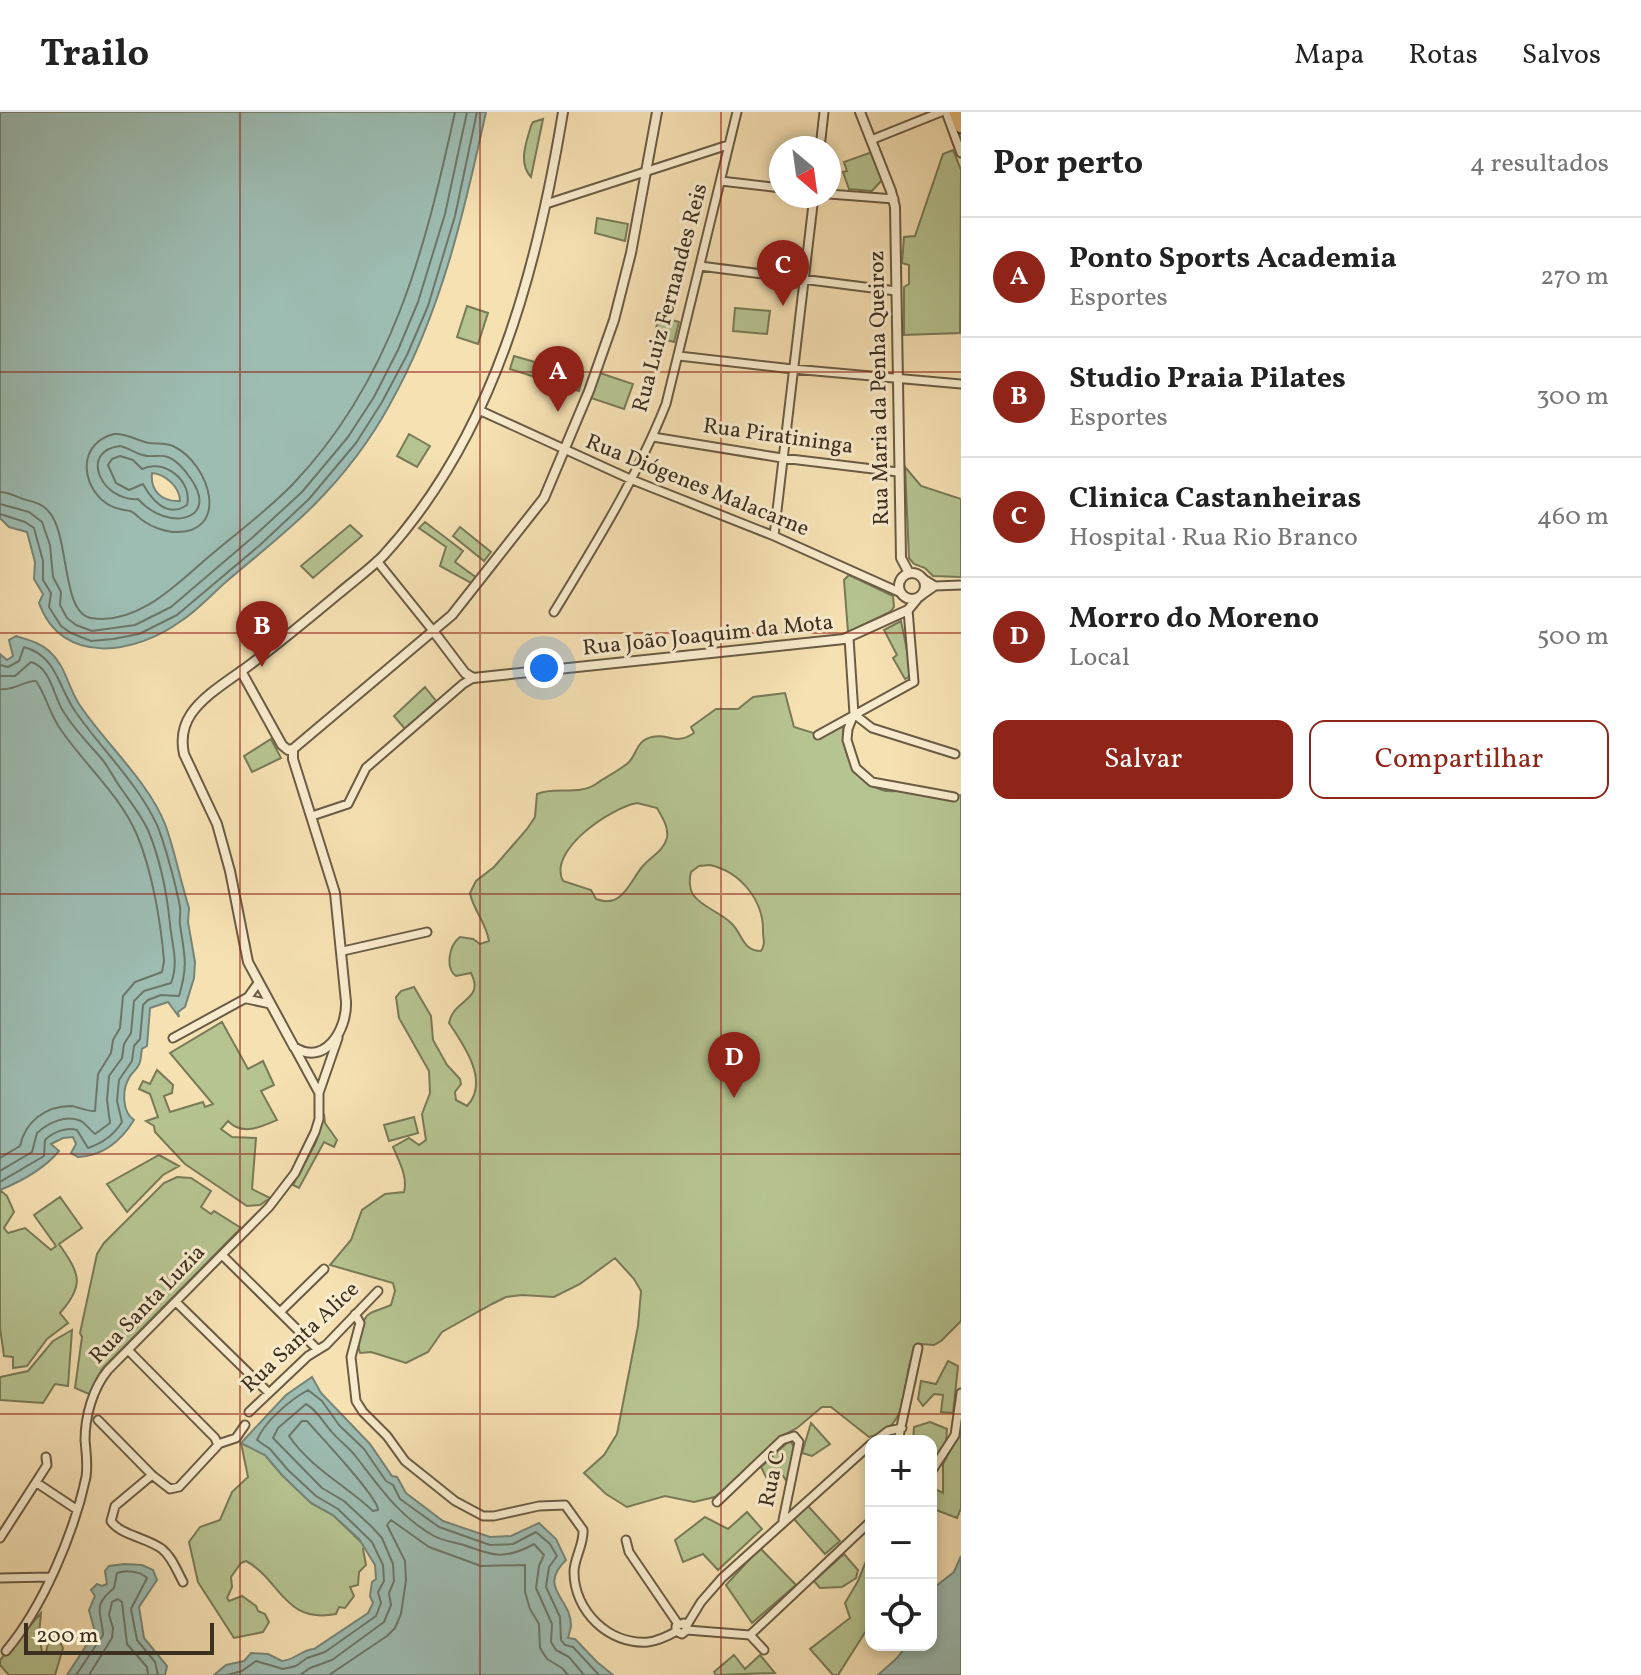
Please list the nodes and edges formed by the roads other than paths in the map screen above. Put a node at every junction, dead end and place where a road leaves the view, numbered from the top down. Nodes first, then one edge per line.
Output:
1 (563, 112) edge
2 (657, 112) edge
3 (737, 112) edge
4 (824, 112) edge
5 (860, 112) edge
6 (943, 112) edge
7 (955, 112) edge
8 (961, 127) edge
9 (821, 136) edge
10 (871, 140) junction
11 (728, 145) junction
12 (961, 153) edge
13 (648, 172) junction
14 (721, 181) junction
15 (769, 187) edge
16 (841, 195) edge
17 (894, 199) junction
18 (546, 204) junction
19 (813, 208) edge
20 (700, 266) junction
21 (805, 278) junction
22 (896, 291) junction
23 (679, 356) junction
24 (793, 369) junction
25 (899, 377) junction
26 (961, 384) edge
27 (481, 411) junction
28 (653, 437) junction
29 (565, 451) junction
30 (782, 458) junction
31 (898, 472) junction
32 (630, 479) junction
33 (774, 536) junction
34 (377, 561) junction
35 (909, 573) junction
36 (922, 578) junction
37 (961, 585) edge
38 (935, 586) junction
39 (899, 592) junction
40 (919, 597) junction
41 (908, 610) junction
42 (554, 612) dead end
43 (895, 616) junction
44 (434, 632) junction
45 (849, 638) junction
46 (241, 671) junction
47 (473, 678) junction
48 (854, 714) junction
49 (818, 735) dead end
50 (293, 749) junction
51 (955, 754) dead end
52 (954, 797) dead end
53 (312, 816) junction
54 (427, 932) dead end
55 (343, 951) junction
56 (258, 983) junction
57 (245, 999) junction
58 (270, 1004) junction
59 (340, 1032) junction
60 (173, 1038) dead end
61 (294, 1047) junction
62 (319, 1093) junction
63 (222, 1255) junction
64 (324, 1269) dead end
65 (378, 1291) dead end
66 (176, 1302) junction
67 (280, 1312) junction
68 (355, 1314) junction
69 (918, 1348) dead end
70 (317, 1349) junction
71 (128, 1350) junction
72 (269, 1393) junction
73 (961, 1393) edge
74 (249, 1412) dead end
75 (98, 1420) dead end
76 (245, 1425) dead end
77 (902, 1428) junction
78 (883, 1435) edge
79 (900, 1435) edge
80 (218, 1444) junction
81 (865, 1450) edge
82 (46, 1457) dead end
83 (937, 1463) edge
84 (152, 1475) junction
85 (37, 1483) junction
86 (717, 1502) dead end
87 (76, 1509) junction
88 (783, 1523) junction
89 (865, 1527) edge
90 (0, 1538) edge
91 (626, 1540) dead end
92 (50, 1577) junction
93 (0, 1578) edge
94 (183, 1582) dead end
95 (682, 1628) junction
96 (750, 1635) junction
97 (764, 1650) dead end
98 (6, 1651) dead end

1 - 18 street
2 - 13 street
3 - 11 street, Rua Luiz Fernandes Reis
4 - 9 street
5 - 10 street
6 - 10 street
6 - 12 street
7 - 8 main road
10 - 17 street
11 - 13 street
11 - 14 street, Rua Luiz Fernandes Reis
13 - 18 street
13 - 29 street
14 - 15 street
14 - 20 street, Rua Luiz Fernandes Reis
16 - 17 street
17 - 22 street, Rua Maria da Penha Queiroz
18 - 27 street
19 - 21 street
20 - 21 street
20 - 23 street, Rua Luiz Fernandes Reis
21 - 22 street
21 - 24 street
22 - 25 street, Rua Maria da Penha Queiroz
23 - 24 street
23 - 28 street, Rua Luiz Fernandes Reis
24 - 25 street
24 - 30 street
25 - 26 street
25 - 31 street, Rua Maria da Penha Queiroz
27 - 29 street, Rua Diógenes Malacarne
27 - 34 street
28 - 30 street, Rua Piratininga
28 - 32 street, Rua Luiz Fernandes Reis
29 - 32 street, Rua Diógenes Malacarne
29 - 44 street
30 - 31 street, Rua Piratininga
30 - 33 street
31 - 35 street, Rua Maria da Penha Queiroz
32 - 33 street, Rua Diógenes Malacarne
32 - 42 street, Rua Luiz Fernandes Reis
33 - 39 street, Rua Diógenes Malacarne
34 - 44 street
34 - 46 street
35 - 36 street
35 - 39 street
36 - 38 street
36 - 40 street
37 - 38 street
38 - 40 street
39 - 40 street
39 - 43 street
40 - 41 street
41 - 43 street
41 - 48 street
43 - 45 street, Rua João Joaquim da Mota
44 - 47 street
44 - 50 street
45 - 47 street, Rua João Joaquim da Mota
45 - 48 street
46 - 50 street
46 - 56 street
47 - 53 street
48 - 49 street
48 - 51 street
48 - 52 street
50 - 53 street
53 - 55 street
54 - 55 street
55 - 59 street
56 - 57 street
56 - 58 street
57 - 58 street
57 - 60 street
58 - 61 street
59 - 61 street
59 - 62 street, Rua Santa Luzia
61 - 62 street
62 - 63 street, Rua Santa Luzia
63 - 66 street, Rua Santa Luzia
63 - 67 street
64 - 67 street
65 - 68 street, Rua Santa Alice
66 - 71 street, Rua Santa Luzia
66 - 72 street
67 - 70 street
68 - 70 street, Rua Santa Alice
68 - 95 street
69 - 77 street
70 - 72 street, Rua Santa Alice
71 - 80 street
71 - 87 street, Rua Santa Luzia
72 - 74 street, Rua Santa Alice
73 - 83 street
75 - 84 street
76 - 80 street
77 - 78 street
77 - 79 street
80 - 84 street
81 - 88 street
82 - 85 street
84 - 94 street
85 - 87 street
85 - 90 street
86 - 88 street, Rua C
87 - 92 street, Rua Santa Luzia
88 - 95 street
89 - 96 street
91 - 95 street
92 - 93 street
92 - 98 street, Rua Santa Luzia
95 - 96 street
96 - 97 street

